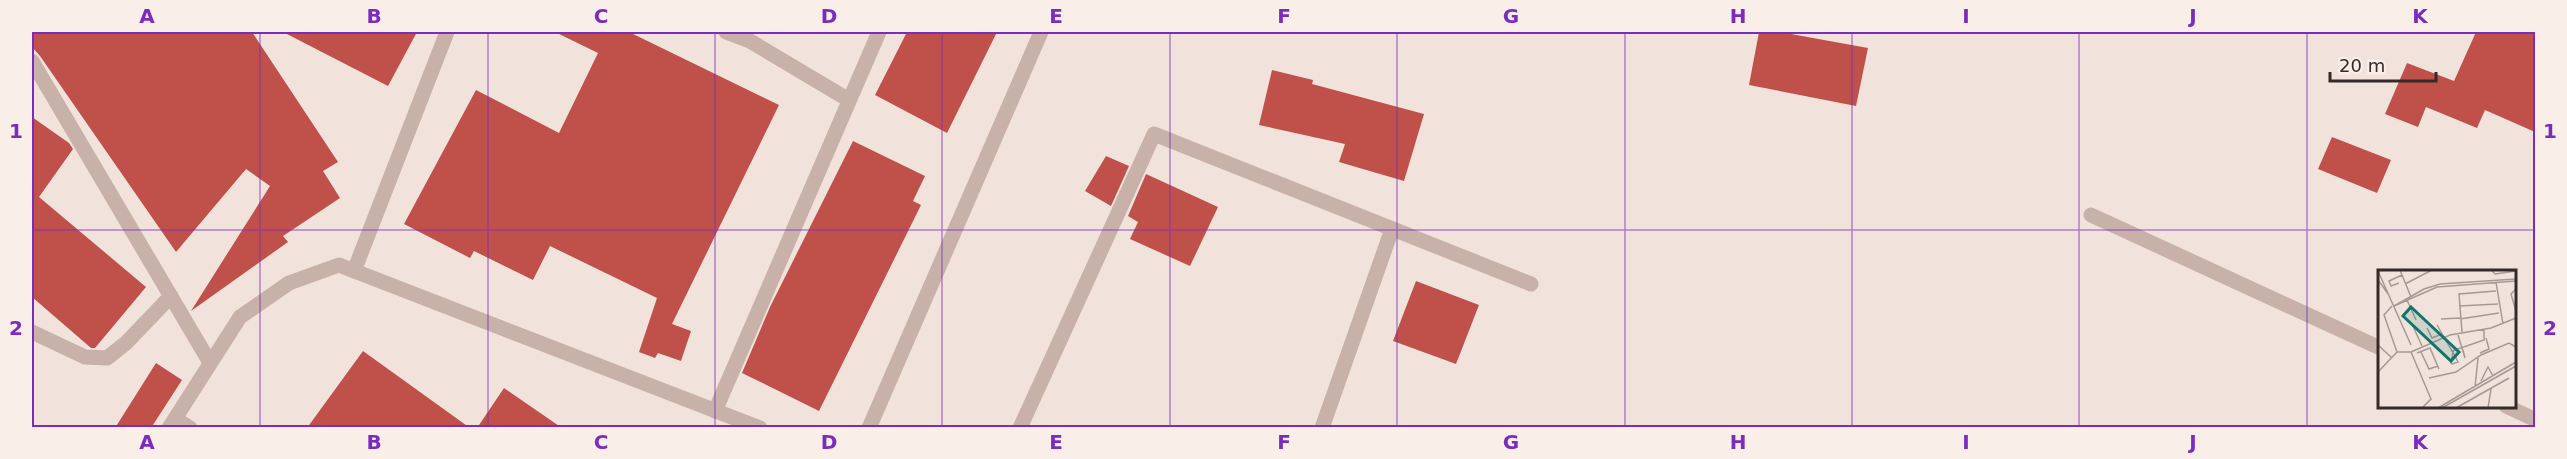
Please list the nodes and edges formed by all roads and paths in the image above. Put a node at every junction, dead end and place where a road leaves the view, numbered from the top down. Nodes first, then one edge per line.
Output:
1 (447, 32) edge
2 (726, 32) edge
3 (879, 32) edge
4 (1041, 32) edge
5 (32, 61) edge
6 (849, 100) junction
7 (2091, 215) dead end
8 (1392, 229) junction
9 (354, 271) junction
10 (1531, 284) dead end
11 (171, 296) junction
12 (32, 332) edge
13 (2378, 348) edge
14 (209, 361) junction
15 (2510, 408) edge
16 (715, 411) junction
17 (2535, 420) edge
18 (172, 423) edge
19 (190, 428) edge
20 (760, 428) edge
21 (868, 428) edge
22 (1020, 428) edge
23 (1322, 428) edge

1 - 9 street
2 - 6 street
3 - 6 street
4 - 21 street
5 - 11 street
6 - 16 street
7 - 13 street
8 - 10 street
8 - 22 street
8 - 23 street
9 - 14 street
9 - 16 street
11 - 12 street
11 - 14 street
14 - 18 street
15 - 17 street
16 - 20 street
18 - 19 street

